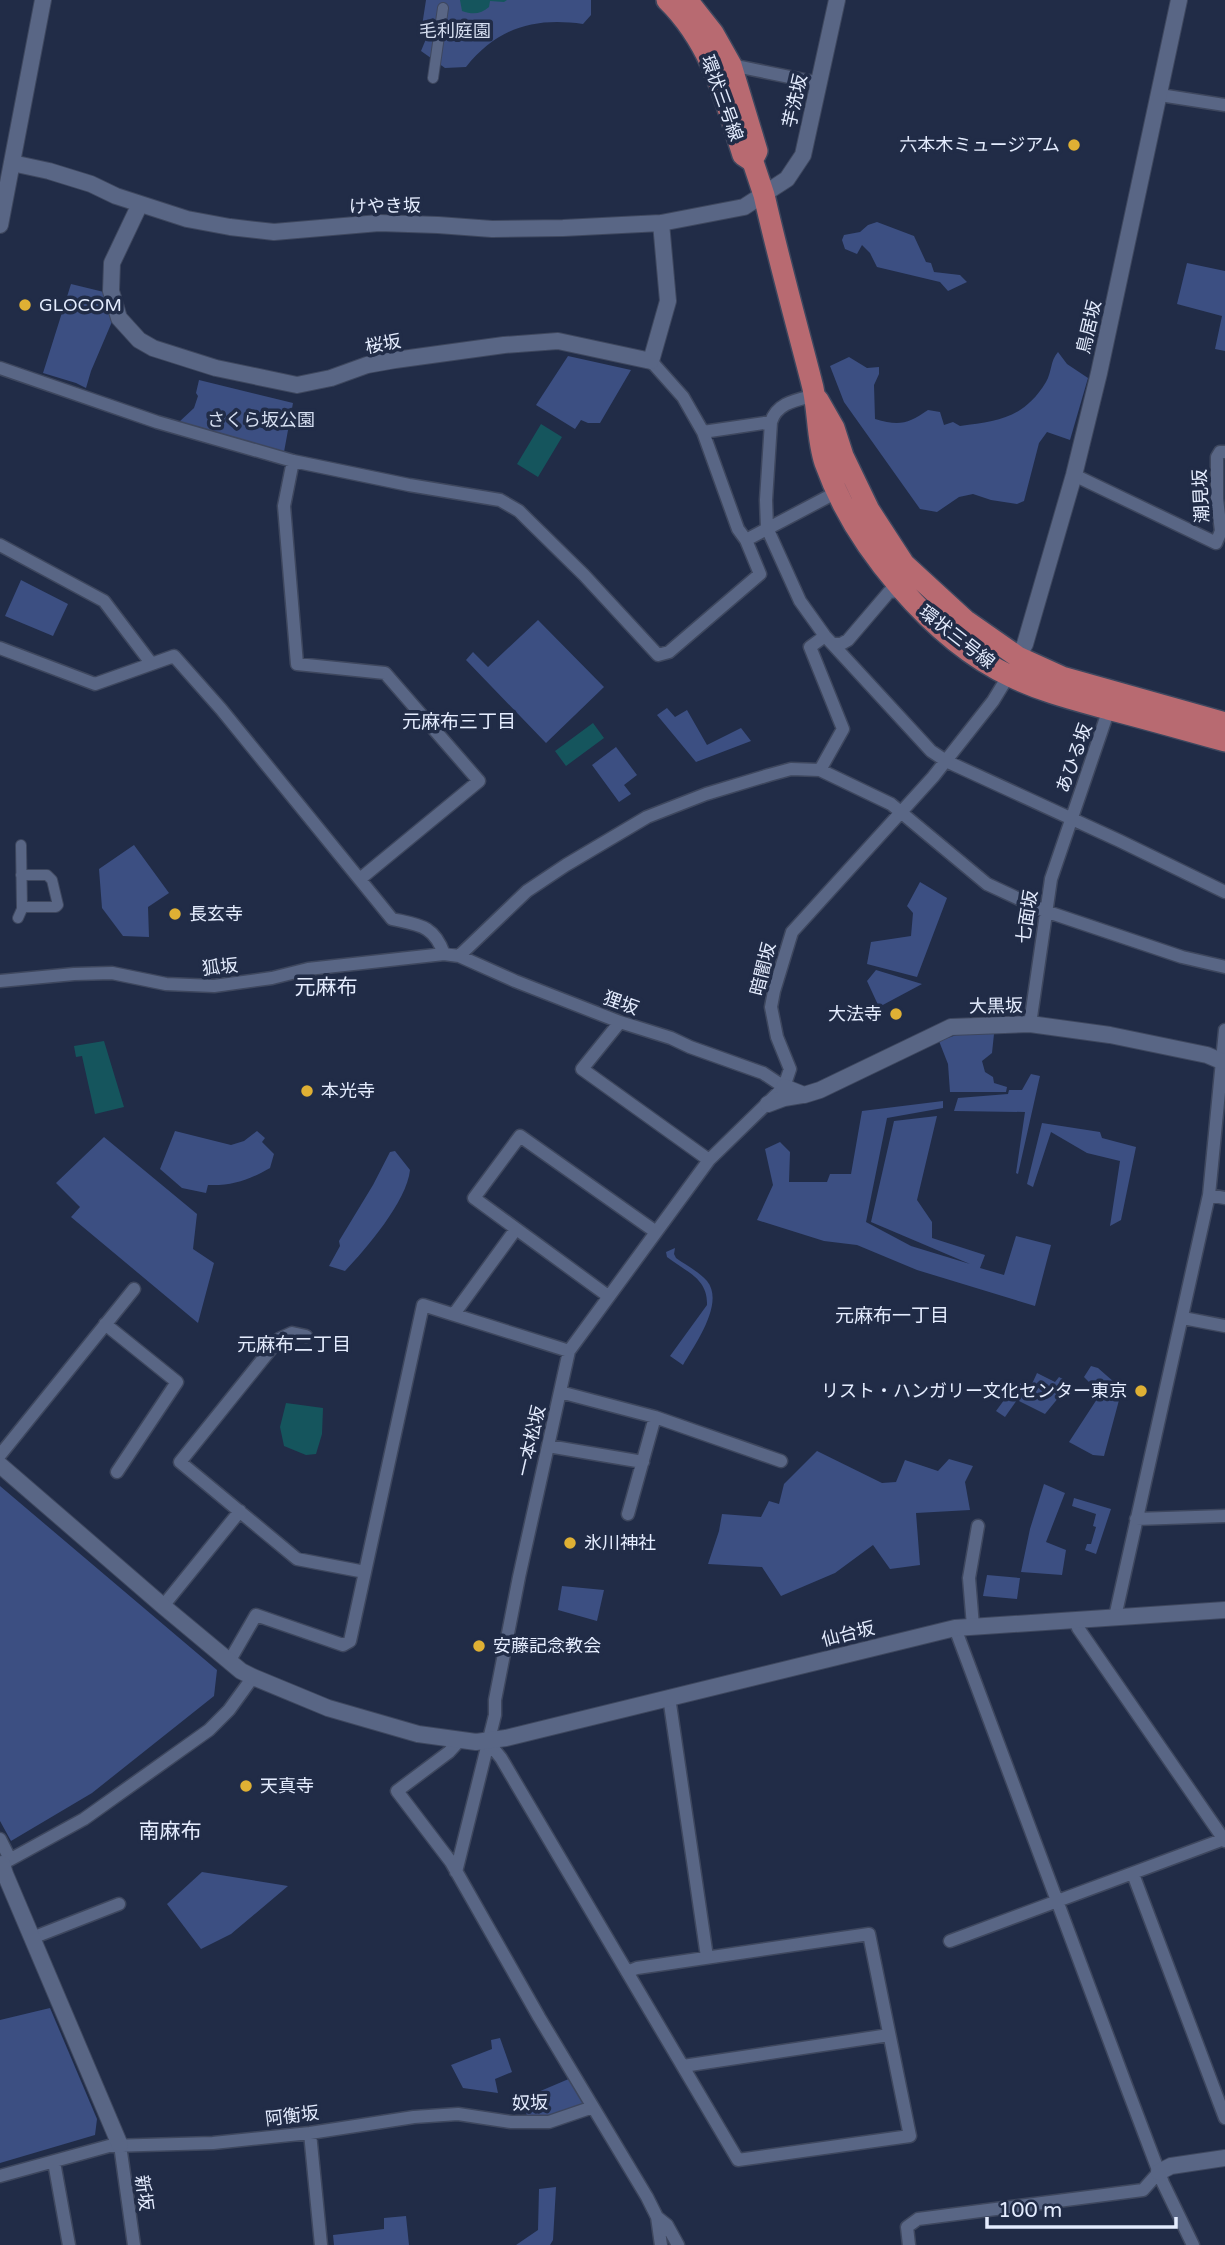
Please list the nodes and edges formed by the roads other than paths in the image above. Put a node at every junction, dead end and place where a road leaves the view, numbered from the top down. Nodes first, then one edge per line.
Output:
1 (43, 0) edge
2 (667, 0) edge
3 (687, 0) edge
4 (837, 0) edge
5 (1179, 0) edge
6 (443, 8) dead end
7 (731, 65) junction
8 (433, 78) dead end
9 (819, 83) junction
10 (1160, 95) junction
11 (1225, 105) edge
12 (752, 161) junction
13 (12, 163) junction
14 (764, 195) junction
15 (140, 204) junction
16 (661, 223) junction
17 (0, 225) edge
18 (651, 361) junction
19 (0, 368) edge
20 (816, 395) junction
21 (771, 422) junction
22 (703, 432) junction
23 (1225, 453) edge
24 (293, 461) junction
25 (1074, 475) junction
26 (837, 492) junction
27 (767, 528) junction
28 (746, 540) junction
29 (0, 545) edge
30 (901, 591) junction
31 (830, 640) junction
32 (0, 648) edge
33 (151, 663) junction
34 (1014, 667) junction
35 (1109, 709) junction
36 (1225, 723) edge
37 (1225, 741) edge
38 (946, 761) junction
39 (820, 770) junction
40 (900, 813) junction
41 (1071, 819) junction
42 (21, 845) dead end
43 (21, 875) junction
44 (360, 879) junction
45 (1225, 892) edge
46 (22, 907) junction
47 (1045, 911) junction
48 (18, 918) dead end
49 (444, 954) junction
50 (459, 956) junction
51 (1225, 967) edge
52 (0, 981) edge
53 (620, 1022) junction
54 (1030, 1024) junction
55 (1225, 1031) edge
56 (1224, 1062) edge
57 (784, 1087) junction
58 (804, 1095) junction
59 (768, 1104) junction
60 (709, 1160) junction
61 (1209, 1195) junction
62 (1225, 1198) edge
63 (516, 1228) junction
64 (656, 1232) junction
65 (134, 1289) dead end
66 (608, 1296) junction
67 (454, 1314) junction
68 (1182, 1318) junction
69 (105, 1324) junction
70 (1225, 1326) edge
71 (306, 1336) dead end
72 (569, 1351) junction
73 (560, 1392) junction
74 (655, 1417) junction
75 (548, 1446) junction
76 (0, 1455) edge
77 (781, 1461) dead end
78 (643, 1462) junction
79 (0, 1465) edge
80 (117, 1472) dead end
81 (240, 1511) junction
82 (628, 1514) dead end
83 (1225, 1516) edge
84 (1136, 1519) junction
85 (978, 1526) dead end
86 (365, 1572) junction
87 (163, 1606) junction
88 (1225, 1610) edge
89 (1115, 1617) junction
90 (1075, 1620) junction
91 (973, 1626) junction
92 (956, 1628) junction
93 (230, 1660) junction
94 (253, 1677) junction
95 (669, 1697) junction
96 (460, 1740) junction
97 (488, 1742) junction
98 (0, 1839) edge
99 (1224, 1840) edge
100 (4, 1863) edge
101 (456, 1872) junction
102 (1133, 1874) junction
103 (1056, 1902) junction
104 (120, 1904) dead end
105 (32, 1938) junction
106 (950, 1941) dead end
107 (708, 1957) junction
108 (626, 1972) junction
109 (889, 2035) junction
110 (683, 2066) junction
111 (593, 2108) junction
112 (467, 2115) joint
113 (1225, 2118) edge
114 (310, 2133) junction
115 (120, 2145) junction
116 (1225, 2158) edge
117 (54, 2162) junction
118 (1159, 2172) junction
119 (0, 2176) edge
120 (657, 2217) junction
121 (69, 2245) edge
122 (134, 2245) edge
123 (321, 2245) edge
124 (661, 2245) edge
125 (678, 2245) edge
126 (909, 2245) edge
127 (1193, 2245) edge

1 - 13 street
2 - 12 main road, 環状三号線
3 - 7 main road, 環状三号線
4 - 9 street, 芋洗坂
5 - 10 street, 鳥居坂
6 - 8 street
7 - 9 street
7 - 12 main road, 環状三号線
9 - 14 street, 芋洗坂
10 - 11 street
10 - 25 street, 鳥居坂
12 - 14 main road, 環状三号線
13 - 15 street, けやき坂
13 - 17 street
14 - 16 street, けやき坂
14 - 20 main road, 環状三号線
15 - 16 street, けやき坂
15 - 18 street, 桜坂
16 - 18 street
18 - 22 street
19 - 24 street
20 - 21 street
20 - 26 main road, 環状三号線
20 - 34 main road, 環状三号線
21 - 22 street
21 - 27 street
22 - 28 street
23 - 25 street, 潮見坂
24 - 28 street
24 - 44 street
25 - 34 street, 鳥居坂
26 - 27 street
26 - 30 main road, 環状三号線
27 - 28 street
27 - 31 street
29 - 33 street
30 - 31 street
30 - 34 main road, 環状三号線
31 - 38 street
31 - 39 street
32 - 33 street
33 - 44 street
34 - 35 main road, 環状三号線
34 - 36 main road, 環状三号線
34 - 38 street, 暗闇坂
35 - 37 main road, 環状三号線
35 - 41 street, あひる坂
38 - 40 street, 暗闇坂
38 - 41 street
39 - 40 street
39 - 50 street
40 - 47 street
40 - 57 street, 暗闇坂
41 - 45 street
41 - 47 street, 七面坂
42 - 43 street
43 - 46 street
43 - 46 street
44 - 49 street
46 - 48 street
47 - 51 street
47 - 54 street, 七面坂
49 - 50 street, 狸坂
49 - 52 street, 狐坂
50 - 53 street, 狸坂
53 - 57 street, 狸坂
53 - 60 street
54 - 56 street, 大黒坂
54 - 58 street, 大黒坂
55 - 56 street
56 - 61 street
57 - 58 street
57 - 59 street, 一本松坂
58 - 59 street, 大黒坂
59 - 60 street, 一本松坂
60 - 64 street, 一本松坂
61 - 62 street
61 - 68 street
63 - 64 street
63 - 66 street
63 - 67 street
64 - 66 street, 一本松坂
65 - 69 street
66 - 72 street, 一本松坂
67 - 72 street
67 - 86 street
68 - 70 street
68 - 84 street
69 - 76 street
69 - 80 street
71 - 81 street
72 - 73 street, 一本松坂
73 - 74 street
73 - 75 street, 一本松坂
74 - 77 street
74 - 78 street
75 - 78 street
75 - 97 street, 一本松坂
78 - 82 street
79 - 87 street, 仙台坂
81 - 86 street
81 - 87 street
83 - 84 street
84 - 89 street
85 - 91 street
86 - 93 street
87 - 93 street, 仙台坂
88 - 89 street, 仙台坂
89 - 90 street, 仙台坂
90 - 91 street, 仙台坂
90 - 99 street
91 - 92 street, 仙台坂
92 - 95 street, 仙台坂
92 - 103 street
93 - 94 street, 仙台坂
94 - 96 street, 仙台坂
94 - 100 street
95 - 97 street, 仙台坂
95 - 107 street
96 - 97 street, 仙台坂
96 - 101 street
97 - 101 street, 一本松坂
97 - 108 street
98 - 100 street
99 - 102 street
100 - 105 street
101 - 111 street
102 - 103 street
102 - 113 street
103 - 106 street
103 - 118 street
104 - 105 street
105 - 115 street
107 - 108 street
107 - 109 street
108 - 110 street
109 - 110 street
109 - 110 street
111 - 112 street, 奴坂
111 - 120 street
112 - 114 street, 阿衡坂
114 - 115 street, 阿衡坂
114 - 123 street
115 - 117 street, 阿衡坂
115 - 122 street, 新坂
116 - 118 street
117 - 119 street, 阿衡坂
117 - 121 street
118 - 126 street
118 - 127 street
120 - 124 street
120 - 125 street

